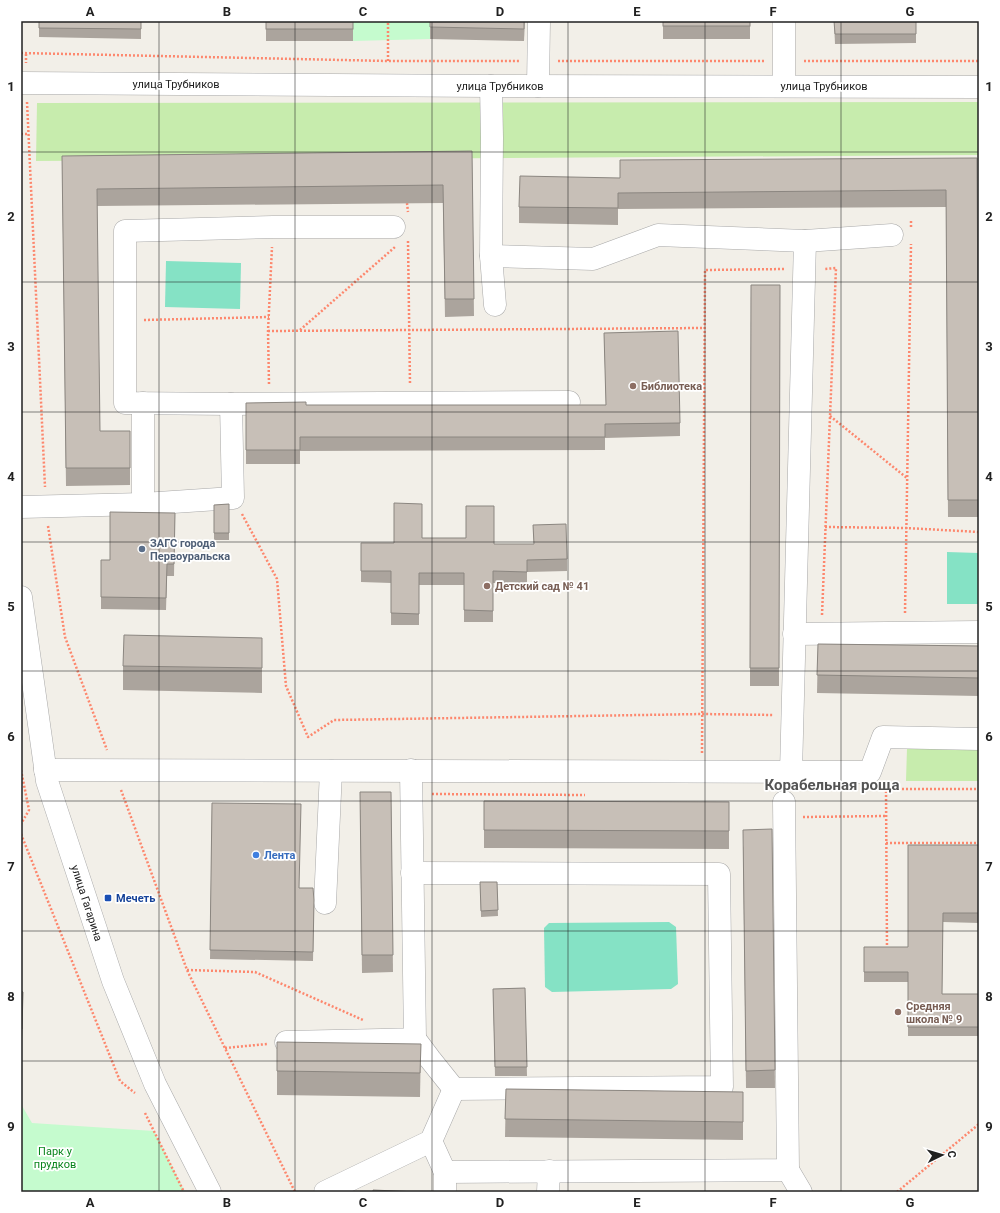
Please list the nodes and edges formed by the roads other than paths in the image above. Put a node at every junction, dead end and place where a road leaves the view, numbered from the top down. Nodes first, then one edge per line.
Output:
1 (539, 21) edge
2 (784, 21) edge
3 (21, 83) edge
4 (491, 86) junction
5 (538, 86) junction
6 (784, 86) junction
7 (979, 87) edge
8 (400, 233) road end
9 (905, 235) road end
10 (805, 241) junction
11 (492, 256) junction
12 (495, 305) dead end
13 (569, 402) dead end
14 (143, 403) junction
15 (231, 404) junction
16 (143, 504) junction
17 (21, 507) edge
18 (21, 597) edge
19 (979, 632) edge
20 (794, 634) junction
21 (979, 739) edge
22 (45, 770) junction
23 (331, 770) junction
24 (411, 770) junction
25 (791, 772) junction
26 (784, 809) road end
27 (412, 873) junction
28 (325, 903) dead end
29 (415, 1039) junction
30 (286, 1042) edge
31 (454, 1089) junction
32 (431, 1141) junction
33 (788, 1170) junction
34 (445, 1182) edge
35 (548, 1182) edge
36 (210, 1192) edge
37 (325, 1192) edge
38 (801, 1192) edge

1 - 5 street
2 - 6 street
3 - 4 street, улица Трубников
4 - 5 street, улица Трубников
4 - 11 street
5 - 6 street, улица Трубников
6 - 7 street, улица Трубников
8 - 14 street
9 - 10 street
10 - 11 street
10 - 20 street
11 - 12 street
13 - 15 street
14 - 15 street
14 - 16 street
15 - 16 street
16 - 17 street
18 - 22 street, улица Гагарина
19 - 20 street
20 - 25 street
21 - 25 street
22 - 23 street
22 - 36 street, улица Гагарина
23 - 24 street
23 - 28 street
24 - 25 street
24 - 27 street
26 - 33 street
27 - 29 street
27 - 31 street
29 - 30 street
29 - 31 street
31 - 32 street
32 - 34 street
32 - 37 street
33 - 35 street
33 - 38 street
34 - 35 street

